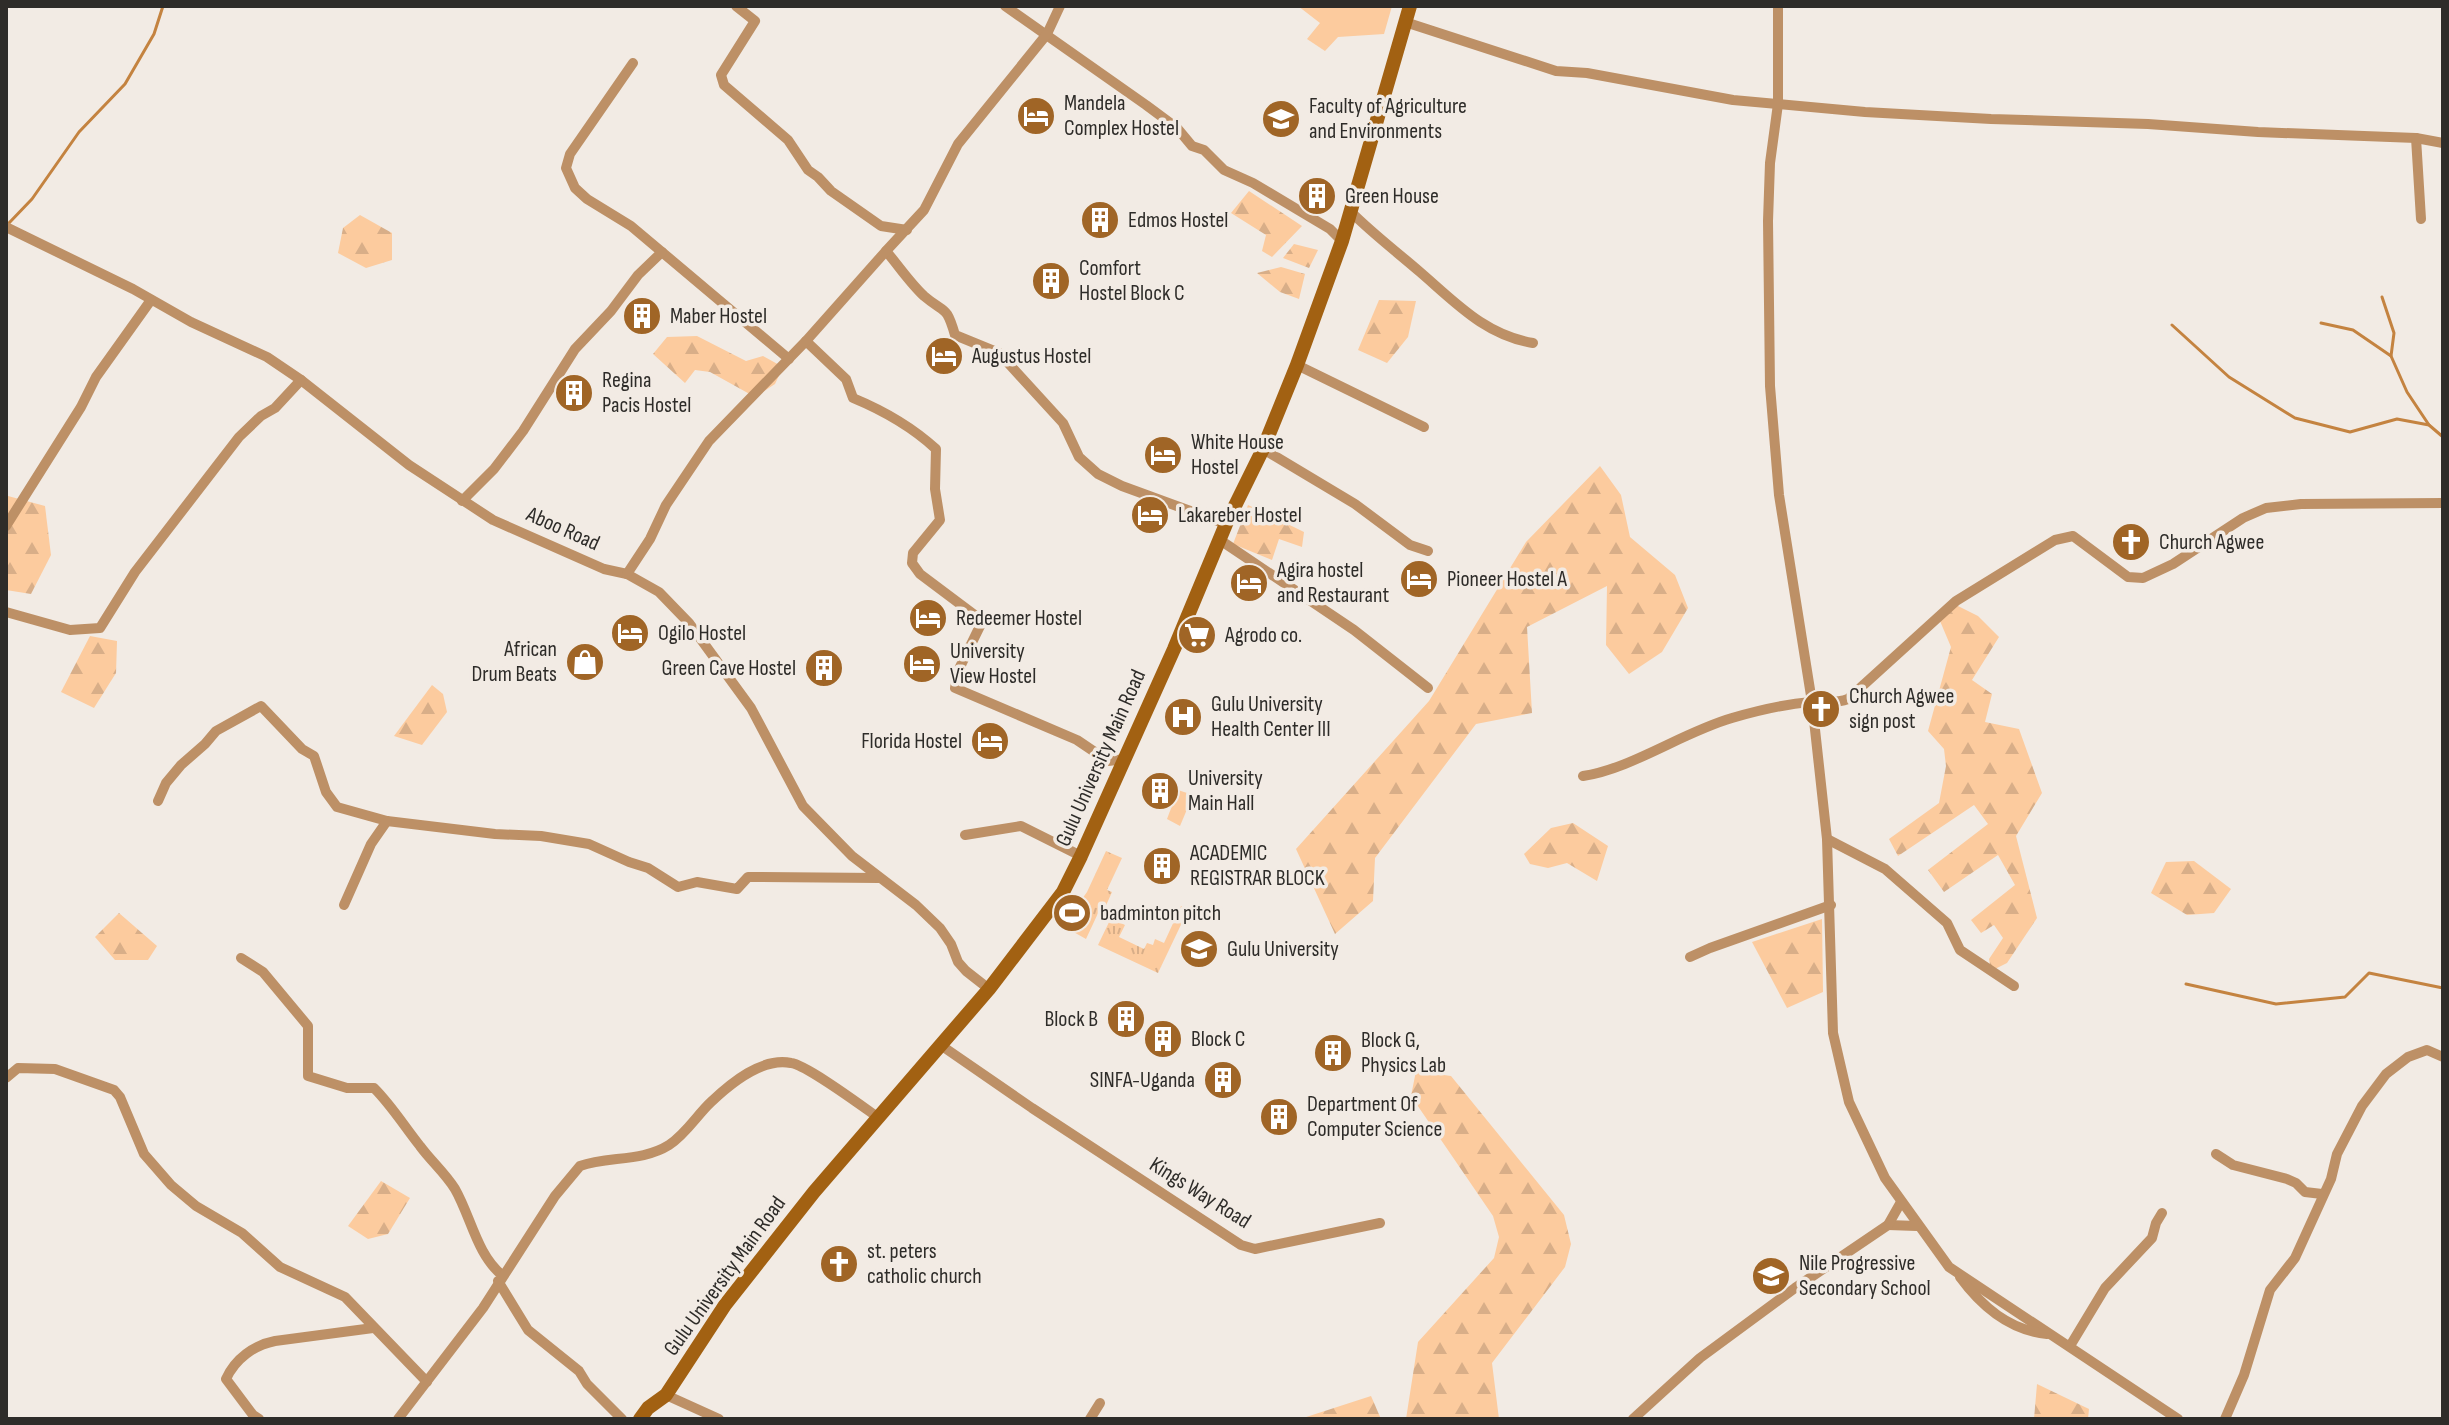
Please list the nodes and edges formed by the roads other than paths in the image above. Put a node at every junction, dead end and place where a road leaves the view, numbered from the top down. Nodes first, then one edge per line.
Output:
1 (736, 6) edge
2 (1005, 6) edge
3 (1060, 6) edge
4 (1410, 6) edge
5 (1778, 6) edge
6 (1405, 22) junction
7 (1047, 34) junction
8 (633, 63) dead end
9 (1778, 104) junction
10 (2416, 138) junction
11 (2443, 143) edge
12 (1350, 211) junction
13 (2421, 219) dead end
14 (6, 227) edge
15 (907, 230) junction
16 (1342, 241) junction
17 (886, 251) junction
18 (662, 252) junction
19 (151, 300) junction
20 (806, 341) junction
21 (1533, 343) dead end
22 (789, 359) junction
23 (1297, 365) junction
24 (301, 380) junction
25 (1424, 427) dead end
26 (1263, 449) junction
27 (462, 501) junction
28 (2443, 503) edge
29 (1226, 524) junction
30 (6, 526) edge
31 (1220, 540) junction
32 (1428, 551) dead end
33 (627, 574) junction
34 (6, 612) edge
35 (1428, 688) dead end
36 (1812, 702) junction
37 (1125, 759) junction
38 (1583, 776) dead end
39 (158, 801) dead end
40 (387, 821) junction
41 (965, 835) dead end
42 (1827, 839) junction
43 (1081, 856) junction
44 (879, 878) junction
45 (344, 905) dead end
46 (1831, 905) junction
47 (1690, 957) dead end
48 (241, 958) dead end
49 (2014, 986) dead end
50 (989, 989) junction
51 (942, 1046) junction
52 (2443, 1057) edge
53 (6, 1078) edge
54 (879, 1118) junction
55 (2216, 1154) dead end
56 (2322, 1194) junction
57 (1901, 1202) junction
58 (2162, 1213) dead end
59 (1380, 1223) dead end
60 (1888, 1225) junction
61 (1917, 1226) junction
62 (500, 1278) junction
63 (373, 1328) junction
64 (2070, 1346) junction
65 (427, 1382) junction
66 (666, 1395) junction
67 (1100, 1403) dead end
68 (259, 1419) edge
69 (398, 1419) edge
70 (622, 1419) edge
71 (640, 1419) edge
72 (719, 1419) edge
73 (1090, 1419) edge
74 (1633, 1419) edge
75 (2178, 1419) edge
76 (2225, 1419) edge

1 - 15 street
2 - 7 street
3 - 7 street
4 - 6 street, Gulu University Main Road
5 - 9 street
6 - 9 street
6 - 12 street, Gulu University Main Road
7 - 15 street
7 - 16 street
8 - 18 street
9 - 10 street
9 - 36 street
10 - 11 street
10 - 13 street
12 - 16 street, Gulu University Main Road
12 - 21 street
14 - 19 street, Aboo Road
15 - 17 street
16 - 23 street, Gulu University Main Road
17 - 20 street
17 - 29 street
18 - 22 street
18 - 27 street
19 - 24 street, Aboo Road
19 - 30 street
20 - 22 street
20 - 37 street
22 - 33 street
23 - 25 street
23 - 26 street, Gulu University Main Road
24 - 27 street, Aboo Road
24 - 34 street
26 - 29 street, Gulu University Main Road
26 - 32 street
27 - 33 street, Aboo Road
28 - 36 street
29 - 31 street, Gulu University Main Road
31 - 35 street
31 - 37 street, Gulu University Main Road
33 - 44 street, Aboo Road
36 - 38 street
36 - 42 street
37 - 43 street, Gulu University Main Road
39 - 40 street
40 - 44 street
40 - 45 street
41 - 43 street
42 - 46 street
42 - 49 street
43 - 50 street, Gulu University Main Road
44 - 50 street, Aboo Road
46 - 47 street
46 - 57 street
48 - 62 street
50 - 51 street, Gulu University Main Road
51 - 54 street, Gulu University Main Road
51 - 59 street, Kings Way Road
52 - 56 street
53 - 63 street
54 - 62 street
54 - 66 street, Gulu University Main Road
55 - 56 street
56 - 76 street
57 - 60 street
57 - 61 street
58 - 64 street
60 - 61 street
60 - 74 street
61 - 64 street
62 - 65 street
62 - 70 street
63 - 65 street
63 - 68 street
64 - 75 street
65 - 69 street
66 - 71 street, Gulu University Main Road
66 - 72 street
67 - 73 street

